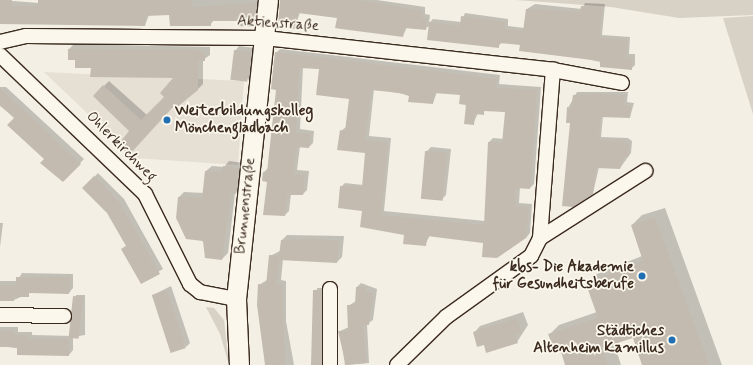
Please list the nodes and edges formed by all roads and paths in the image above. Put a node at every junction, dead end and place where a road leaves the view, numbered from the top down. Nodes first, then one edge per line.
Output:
1 (268, 0) edge
2 (265, 38) junction
3 (0, 42) edge
4 (0, 55) edge
5 (553, 70) junction
6 (622, 83) dead end
7 (645, 171) dead end
8 (540, 238) junction
9 (330, 289) dead end
10 (236, 299) junction
11 (0, 315) edge
12 (64, 316) dead end
13 (239, 365) edge
14 (330, 365) edge
15 (397, 365) edge

1 - 2 street, Brunnenstraße
2 - 3 street, Aktienstraße
2 - 5 street, Aktienstraße
2 - 10 street, Brunnenstraße
4 - 10 street, Ohlerkirchweg
5 - 6 street, Aktienstraße
5 - 8 street
7 - 8 street
8 - 15 street
9 - 14 street
10 - 13 street, Brunnenstraße
11 - 12 street

